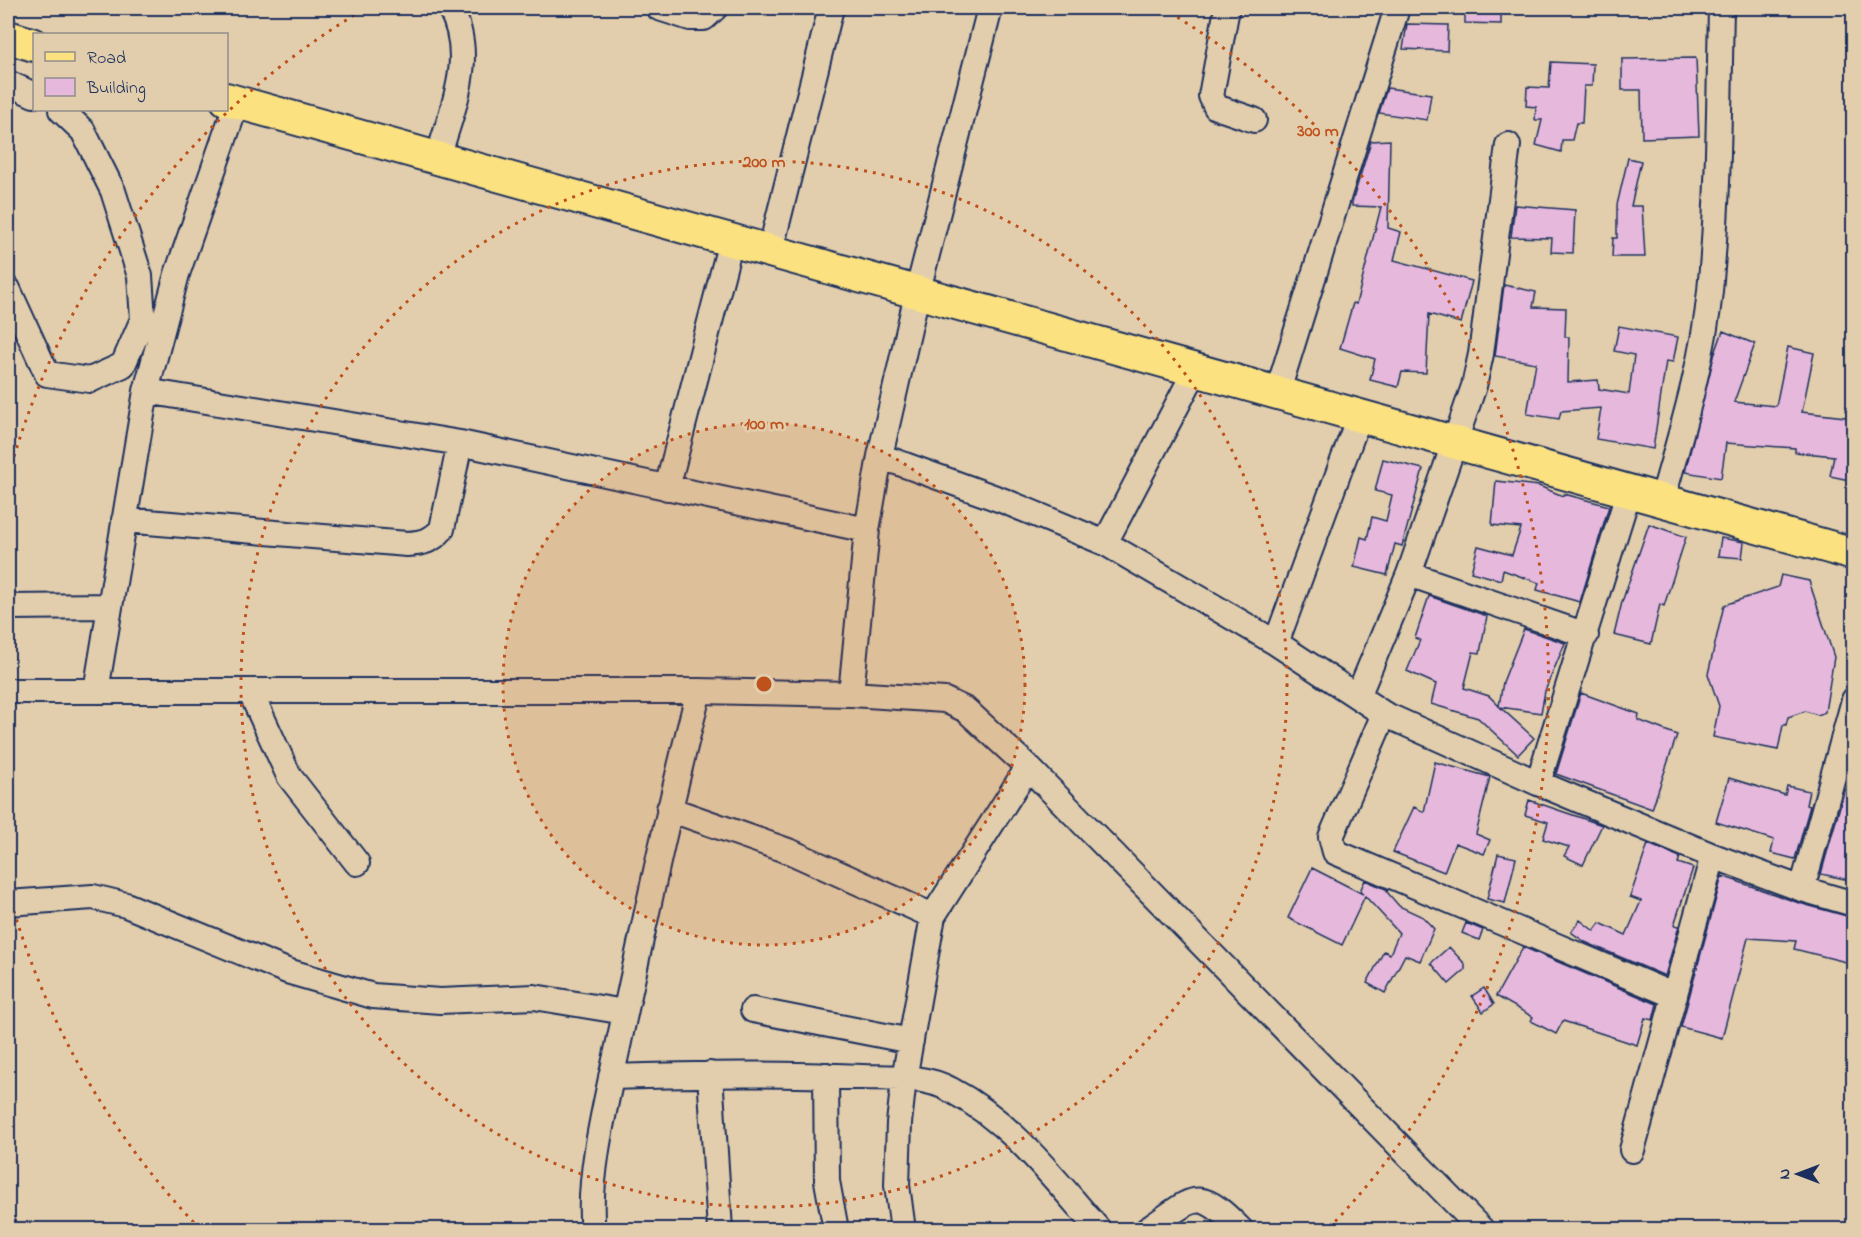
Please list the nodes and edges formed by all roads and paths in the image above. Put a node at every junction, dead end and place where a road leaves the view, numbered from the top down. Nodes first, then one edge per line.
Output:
1 (450, 8) edge
2 (659, 8) edge
3 (715, 8) edge
4 (831, 8) edge
5 (1227, 8) edge
6 (1396, 8) edge
7 (1721, 8) edge
8 (984, 9) edge
9 (8, 83) edge
10 (33, 95) edge
11 (232, 100) edge
12 (62, 111) edge
13 (1254, 120) dead end
14 (1508, 145) dead end
15 (438, 158) junction
16 (731, 241) junction
17 (770, 252) junction
18 (8, 289) edge
19 (917, 294) junction
20 (1195, 371) junction
21 (146, 391) junction
22 (1277, 394) junction
23 (1359, 417) junction
24 (460, 443) junction
25 (1454, 443) junction
26 (880, 456) junction
27 (667, 488) junction
28 (1629, 492) junction
29 (1662, 501) junction
30 (124, 520) junction
31 (867, 530) junction
32 (1105, 543) junction
33 (1854, 554) edge
34 (1409, 574) junction
35 (110, 606) junction
36 (8, 607) edge
37 (1586, 635) junction
38 (1276, 643) junction
39 (8, 691) edge
40 (699, 691) junction
41 (96, 692) junction
42 (250, 692) junction
43 (851, 694) junction
44 (1358, 696) junction
45 (1854, 700) edge
46 (1384, 714) junction
47 (1028, 767) junction
48 (1538, 783) junction
49 (669, 809) junction
50 (1713, 856) junction
51 (357, 863) dead end
52 (1802, 889) junction
53 (8, 903) edge
54 (1854, 904) edge
55 (933, 916) junction
56 (1675, 996) junction
57 (753, 1010) dead end
58 (625, 1012) junction
59 (911, 1041) junction
60 (710, 1074) junction
61 (826, 1075) junction
62 (612, 1077) junction
63 (904, 1079) junction
64 (1632, 1150) dead end
65 (593, 1230) edge
66 (720, 1230) edge
67 (836, 1230) edge
68 (903, 1230) edge
69 (1099, 1230) edge
70 (1147, 1230) edge
71 (1241, 1230) edge
72 (1482, 1230) edge

1 - 15 street
2 - 3 street
4 - 17 street
5 - 13 street
6 - 22 street
7 - 29 street
8 - 19 street
9 - 10 street
11 - 15 main road
11 - 21 street
12 - 18 street
14 - 25 street
15 - 16 main road
16 - 17 main road
16 - 27 street
17 - 19 main road
19 - 20 main road
19 - 26 street
20 - 22 main road
20 - 32 street
21 - 24 street
21 - 30 street
22 - 23 main road
23 - 25 main road
23 - 38 street
24 - 27 street
24 - 30 street
25 - 28 main road
25 - 34 street
26 - 31 street
26 - 32 street
27 - 31 street
28 - 29 main road
28 - 37 street
29 - 33 main road
30 - 35 street
31 - 43 street
32 - 38 street
34 - 37 street
34 - 44 street
35 - 36 street
35 - 41 street
37 - 48 street
38 - 44 street
39 - 41 street
40 - 42 street
40 - 43 street
40 - 49 street
41 - 42 street
42 - 51 street
43 - 47 street
44 - 46 street
45 - 52 street
46 - 48 street
46 - 56 street
47 - 55 street
47 - 72 street
48 - 50 street
49 - 55 street
49 - 58 street
50 - 52 street
50 - 56 street
52 - 54 street
53 - 58 street
55 - 59 street
56 - 64 street
57 - 59 street
58 - 62 street
59 - 63 street
60 - 61 street
60 - 62 street
60 - 66 street
61 - 63 street
61 - 67 street
62 - 65 street
63 - 68 street
63 - 69 street
70 - 71 street

